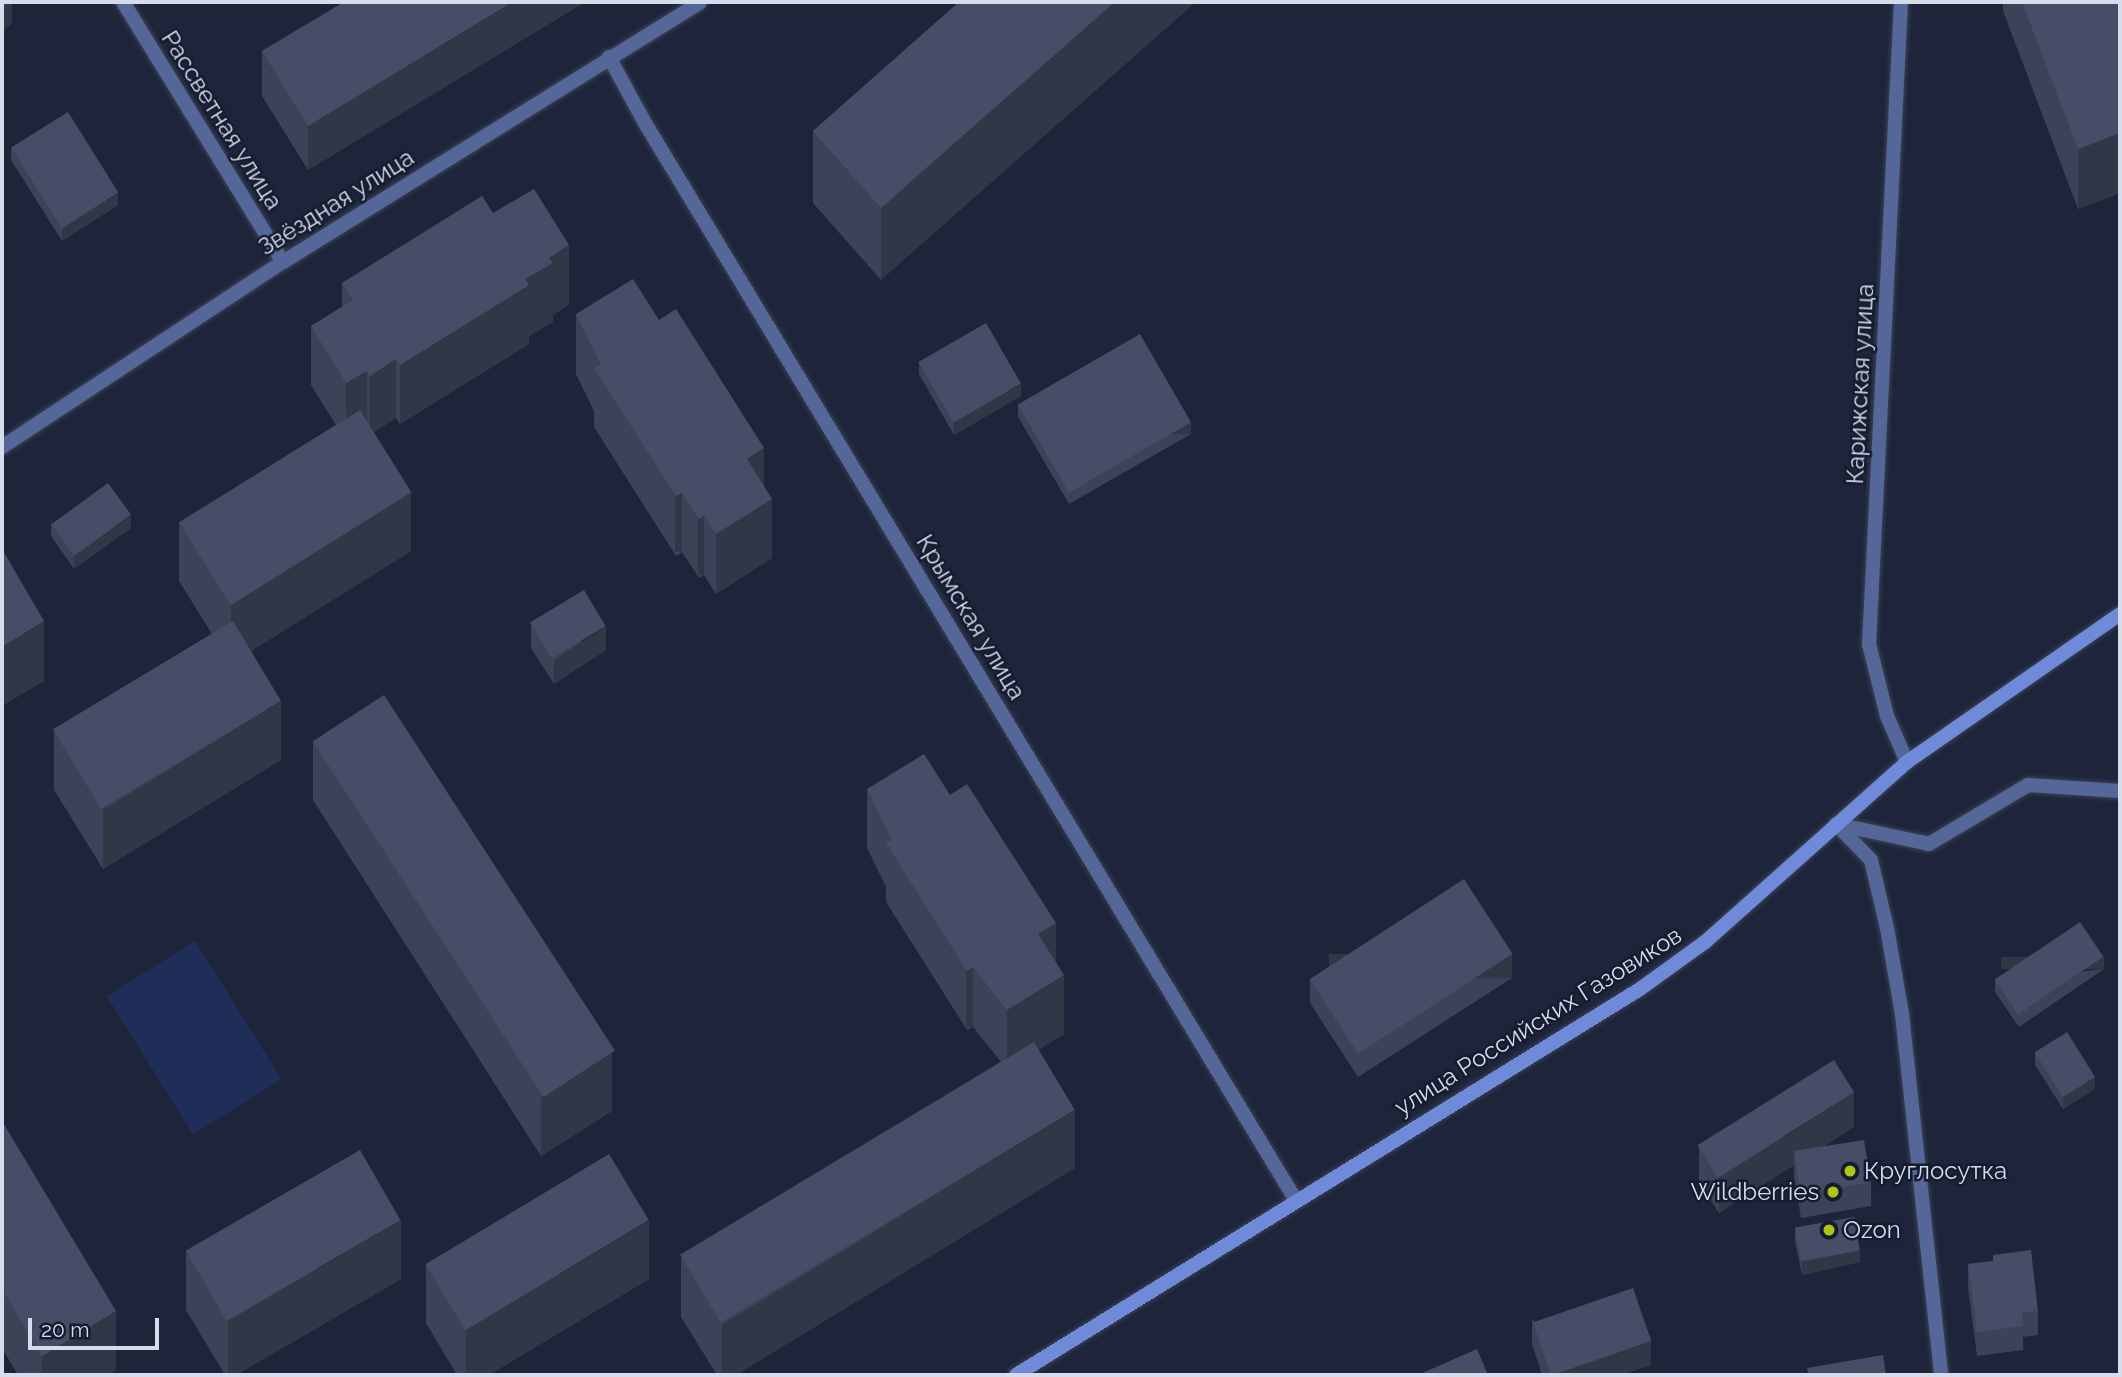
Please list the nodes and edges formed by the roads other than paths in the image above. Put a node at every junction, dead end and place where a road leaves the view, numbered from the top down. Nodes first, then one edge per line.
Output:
1 (123, 2) edge
2 (700, 2) edge
3 (1901, 2) edge
4 (609, 57) junction
5 (283, 262) junction
6 (2, 447) edge
7 (2120, 614) edge
8 (1907, 762) junction
9 (2120, 791) edge
10 (1836, 824) junction
11 (1296, 1199) junction
12 (1016, 1375) edge
13 (1941, 1375) edge

1 - 5 street, Рассветная улица
2 - 4 street, Звёздная улица
3 - 8 street, Карижская улица
4 - 5 street, Звёздная улица
4 - 11 street, Крымская улица
5 - 6 street, Звёздная улица
7 - 8 main road, улица Российских Газовиков
8 - 10 main road, улица Российских Газовиков
9 - 10 street
10 - 11 main road, улица Российских Газовиков
10 - 13 street
11 - 12 main road, улица Российских Газовиков

